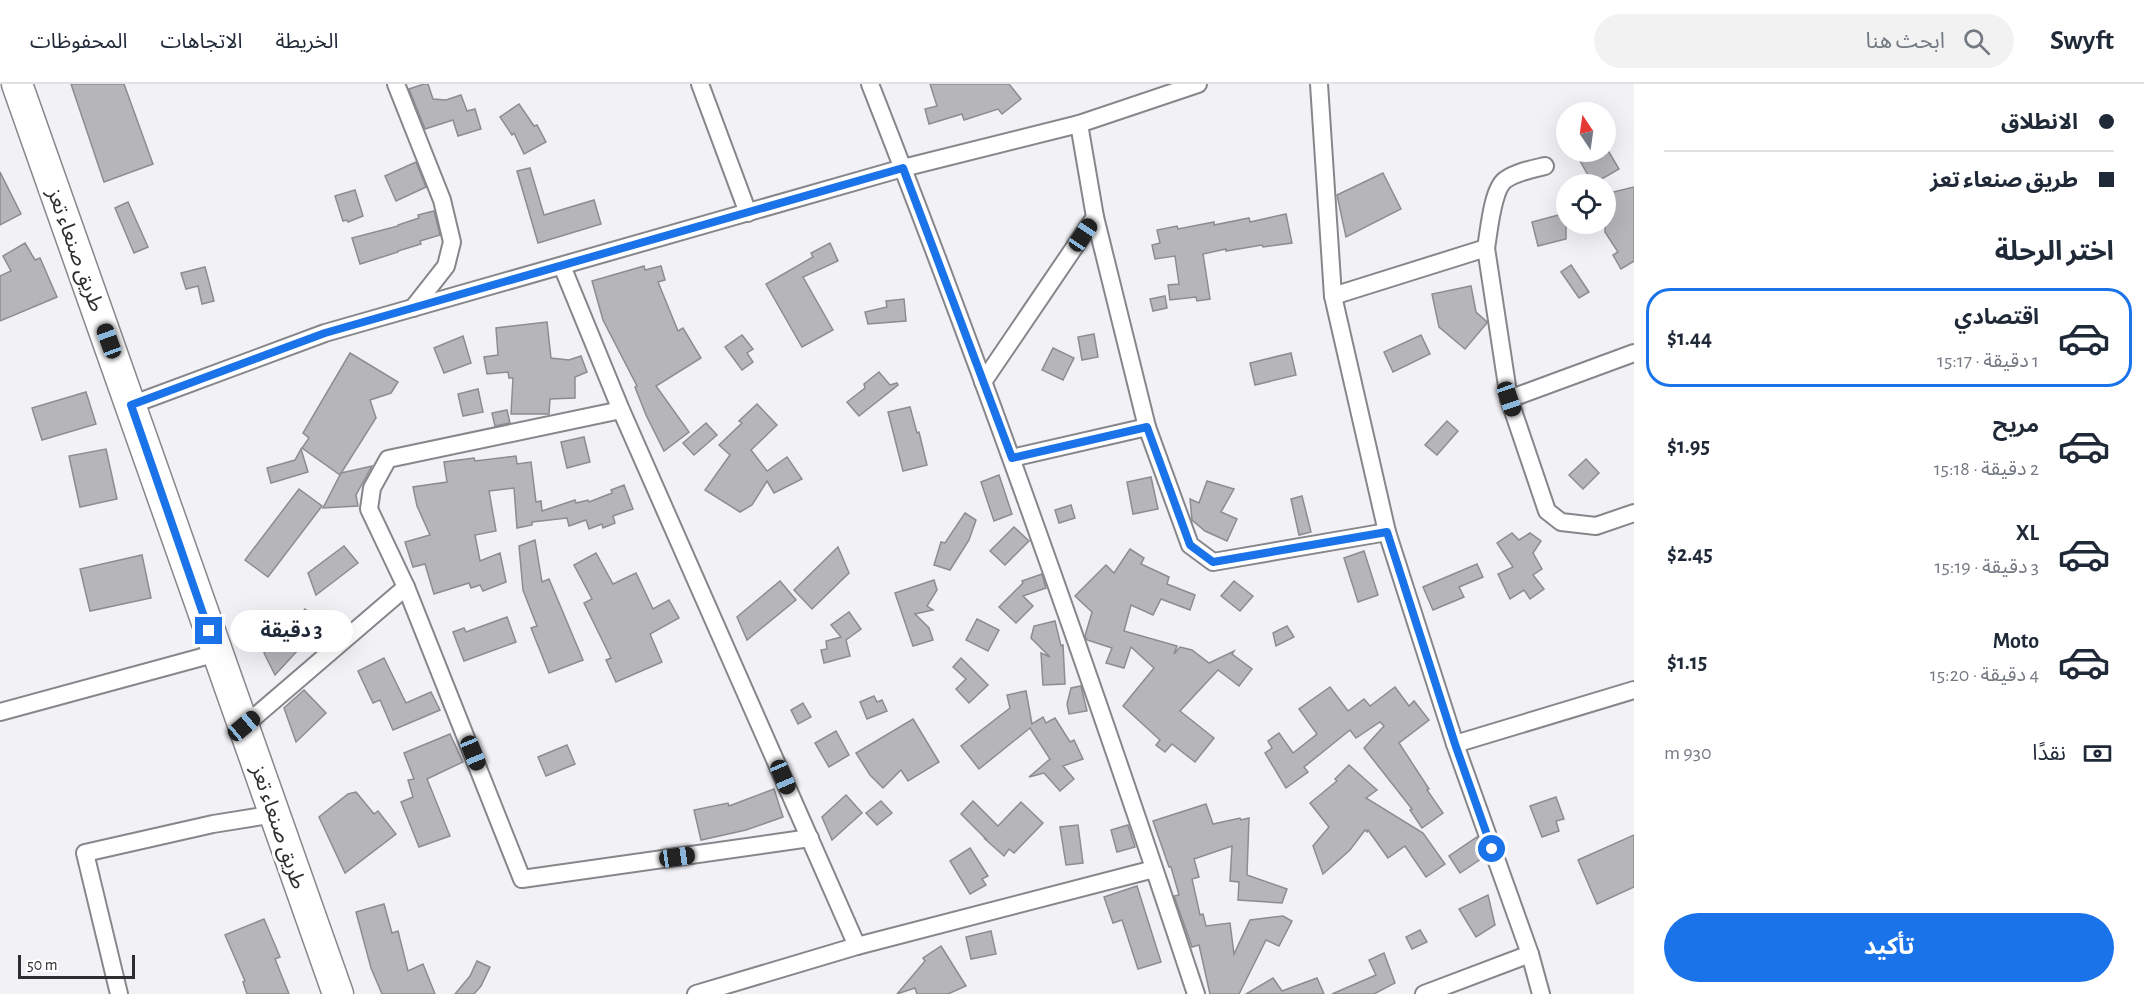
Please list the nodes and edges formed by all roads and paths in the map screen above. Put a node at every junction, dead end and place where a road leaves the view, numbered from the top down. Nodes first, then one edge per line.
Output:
1 (17, 84) edge
2 (396, 84) edge
3 (700, 84) edge
4 (870, 84) edge
5 (1319, 84) edge
6 (1188, 86) edge
7 (1079, 124) junction
8 (1545, 166) dead end
9 (903, 168) junction
10 (748, 213) junction
11 (1095, 217) junction
12 (1486, 248) junction
13 (562, 266) junction
14 (1333, 296) junction
15 (413, 308) junction
16 (1634, 353) edge
17 (983, 382) junction
18 (1509, 399) junction
19 (131, 405) junction
20 (621, 410) junction
21 (1147, 427) junction
22 (1012, 458) junction
23 (1634, 513) edge
24 (1387, 532) junction
25 (406, 587) junction
26 (217, 653) junction
27 (1634, 690) edge
28 (0, 712) edge
29 (244, 726) junction
30 (1455, 744) junction
31 (275, 814) junction
32 (810, 838) junction
33 (1154, 869) junction
34 (857, 946) junction
35 (1530, 954) junction
36 (119, 994) edge
37 (338, 994) edge
38 (696, 994) edge
39 (1196, 994) edge
40 (1424, 994) edge
41 (1541, 994) edge

1 - 19 highway, طريق صنعاء تعز
2 - 15 street
3 - 10 street
4 - 9 street
5 - 14 street
6 - 7 street
7 - 9 street
7 - 11 street
8 - 12 street
9 - 10 street
9 - 17 street
10 - 13 street
11 - 17 street
11 - 21 street
12 - 14 street
12 - 18 street
13 - 15 street
13 - 20 street
14 - 24 street
15 - 19 street
16 - 18 street
17 - 22 street
18 - 23 street
19 - 26 highway, طريق صنعاء تعز
20 - 25 street
20 - 32 street
21 - 22 street
21 - 24 street
22 - 33 street
24 - 30 street
25 - 29 street
25 - 32 street
26 - 28 street
26 - 29 highway, طريق صنعاء تعز
27 - 30 street
29 - 31 highway, طريق صنعاء تعز
30 - 35 street
31 - 36 street
31 - 37 highway, طريق صنعاء تعز
32 - 34 street
33 - 34 street
33 - 39 street
34 - 38 street
35 - 40 street
35 - 41 street

